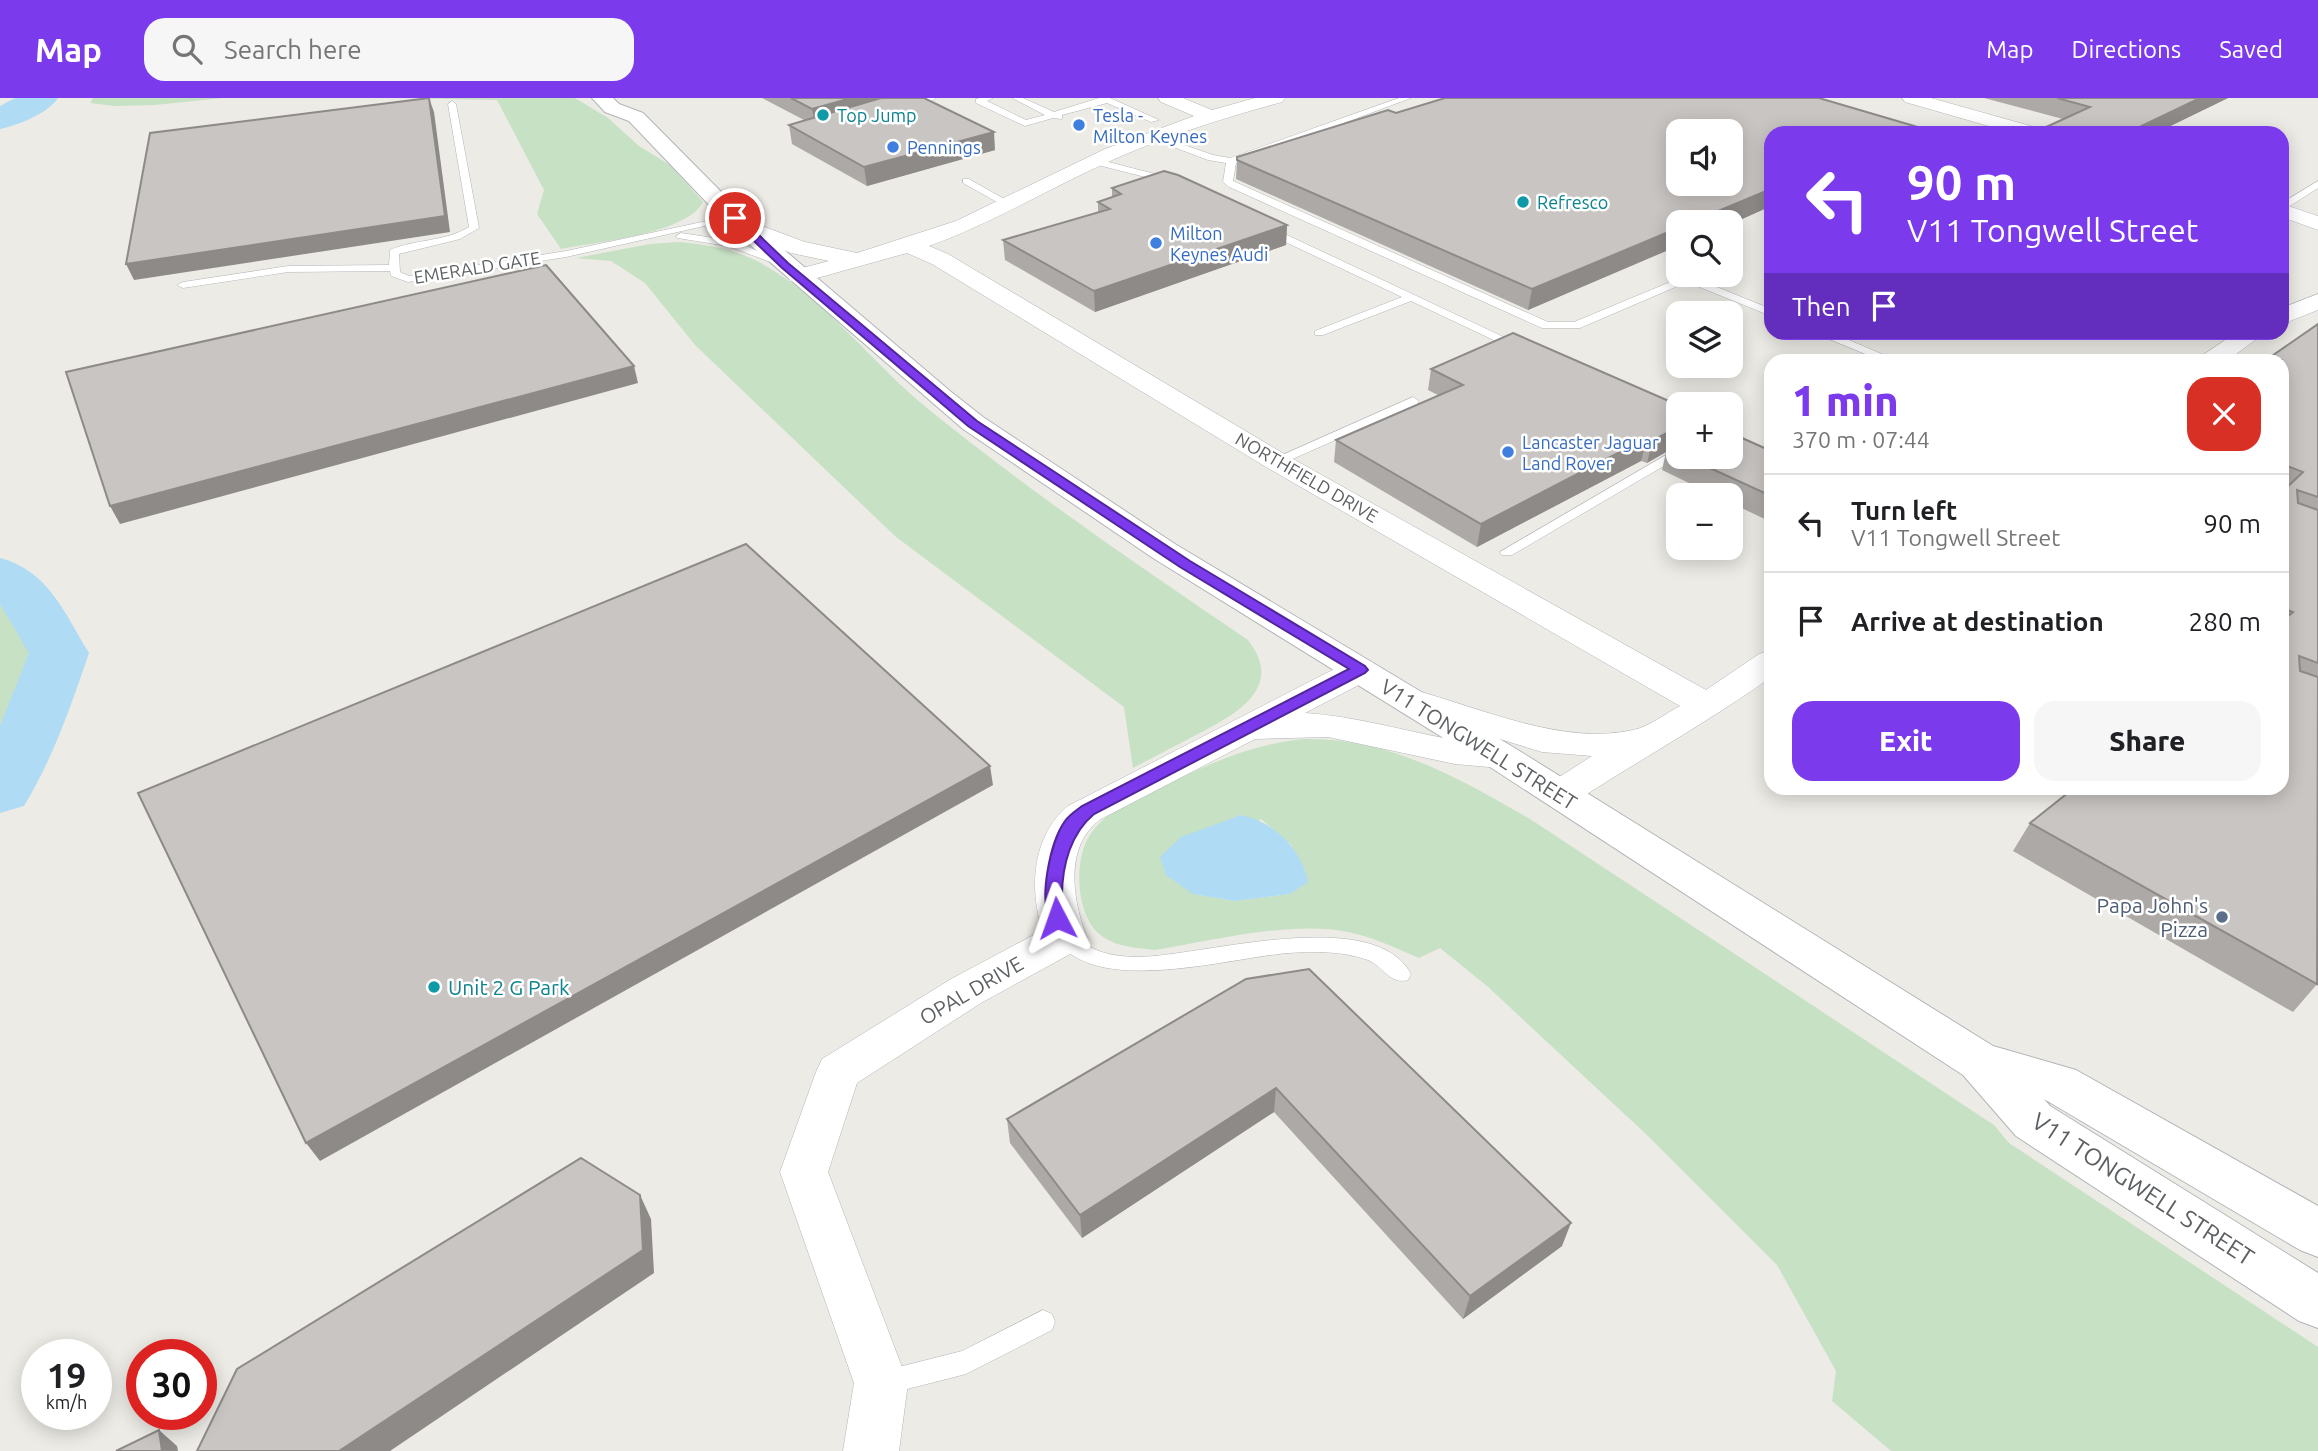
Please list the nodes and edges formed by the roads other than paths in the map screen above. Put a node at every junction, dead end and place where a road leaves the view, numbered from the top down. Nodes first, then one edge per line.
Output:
1 (602, 98) edge
2 (928, 98) edge
3 (989, 98) edge
4 (1016, 98) edge
5 (1167, 98) edge
6 (1276, 98) edge
7 (1407, 98) edge
8 (1911, 98) edge
9 (1105, 99) edge
10 (915, 103) edge
11 (452, 104) dead end
12 (634, 107) edge
13 (1211, 116) junction
14 (1051, 117) junction
15 (2009, 126) edge
16 (1153, 129) junction
17 (1093, 161) junction
18 (1231, 161) junction
19 (966, 181) dead end
20 (2318, 184) edge
21 (1182, 189) edge
22 (1008, 204) junction
23 (2289, 204) edge
24 (2289, 212) edge
25 (738, 222) junction
26 (2318, 223) edge
27 (1256, 224) edge
28 (643, 238) junction
29 (909, 246) junction
30 (859, 260) junction
31 (395, 268) junction
32 (792, 271) junction
33 (183, 285) dead end
34 (1412, 297) junction
35 (2318, 301) edge
36 (1764, 310) edge
37 (2289, 314) edge
38 (1319, 333) dead end
39 (1838, 340) edge
40 (2235, 340) edge
41 (1533, 354) edge
42 (1874, 354) edge
43 (2219, 354) edge
44 (1413, 401) dead end
45 (1666, 459) edge
46 (1276, 461) junction
47 (1507, 552) dead end
48 (1764, 666) edge
49 (1360, 670) junction
50 (1404, 698) junction
51 (1707, 706) junction
52 (1239, 731) junction
53 (1641, 742) junction
54 (1500, 756) junction
55 (1560, 794) junction
56 (1066, 937) junction
57 (1401, 974) dead end
58 (1979, 1060) junction
59 (2318, 1233) edge
60 (2318, 1303) edge
61 (1043, 1322) dead end
62 (881, 1383) junction
63 (872, 1451) edge

1 - 12 street, V11 TONGWELL STREET
2 - 10 lane
3 - 14 lane
4 - 14 lane
5 - 13 street
6 - 13 street
7 - 18 lane
8 - 15 street
9 - 14 lane
9 - 16 lane
11 - 31 lane
12 - 25 street, V11 TONGWELL STREET
13 - 16 street
16 - 17 street
16 - 18 lane
17 - 21 lane
17 - 22 street
18 - 36 lane
19 - 22 lane
20 - 23 lane
22 - 29 street
24 - 26 street
25 - 28 lane, EMERALD GATE
25 - 30 street
25 - 32 street, V11 TONGWELL STREET
27 - 34 lane
28 - 31 lane, EMERALD GATE
28 - 32 lane
29 - 30 street
29 - 46 street, NORTHFIELD DRIVE
30 - 32 street
31 - 33 lane, EMERALD GATE
32 - 49 street, V11 TONGWELL STREET
34 - 38 lane
34 - 41 lane
35 - 37 street
39 - 42 lane
40 - 43 street
44 - 46 lane
45 - 47 lane
46 - 51 street, NORTHFIELD DRIVE
48 - 51 street
49 - 50 street, V11 TONGWELL STREET
49 - 52 street
50 - 53 street
50 - 54 street, V11 TONGWELL STREET
51 - 53 street
52 - 54 street
52 - 56 street
53 - 55 street
54 - 55 street, V11 TONGWELL STREET
55 - 58 street, V11 TONGWELL STREET
56 - 57 lane
56 - 62 street, OPAL DRIVE
58 - 59 street, V11 TONGWELL STREET
58 - 60 street, V11 TONGWELL STREET
61 - 62 lane
62 - 63 street, OPAL DRIVE

